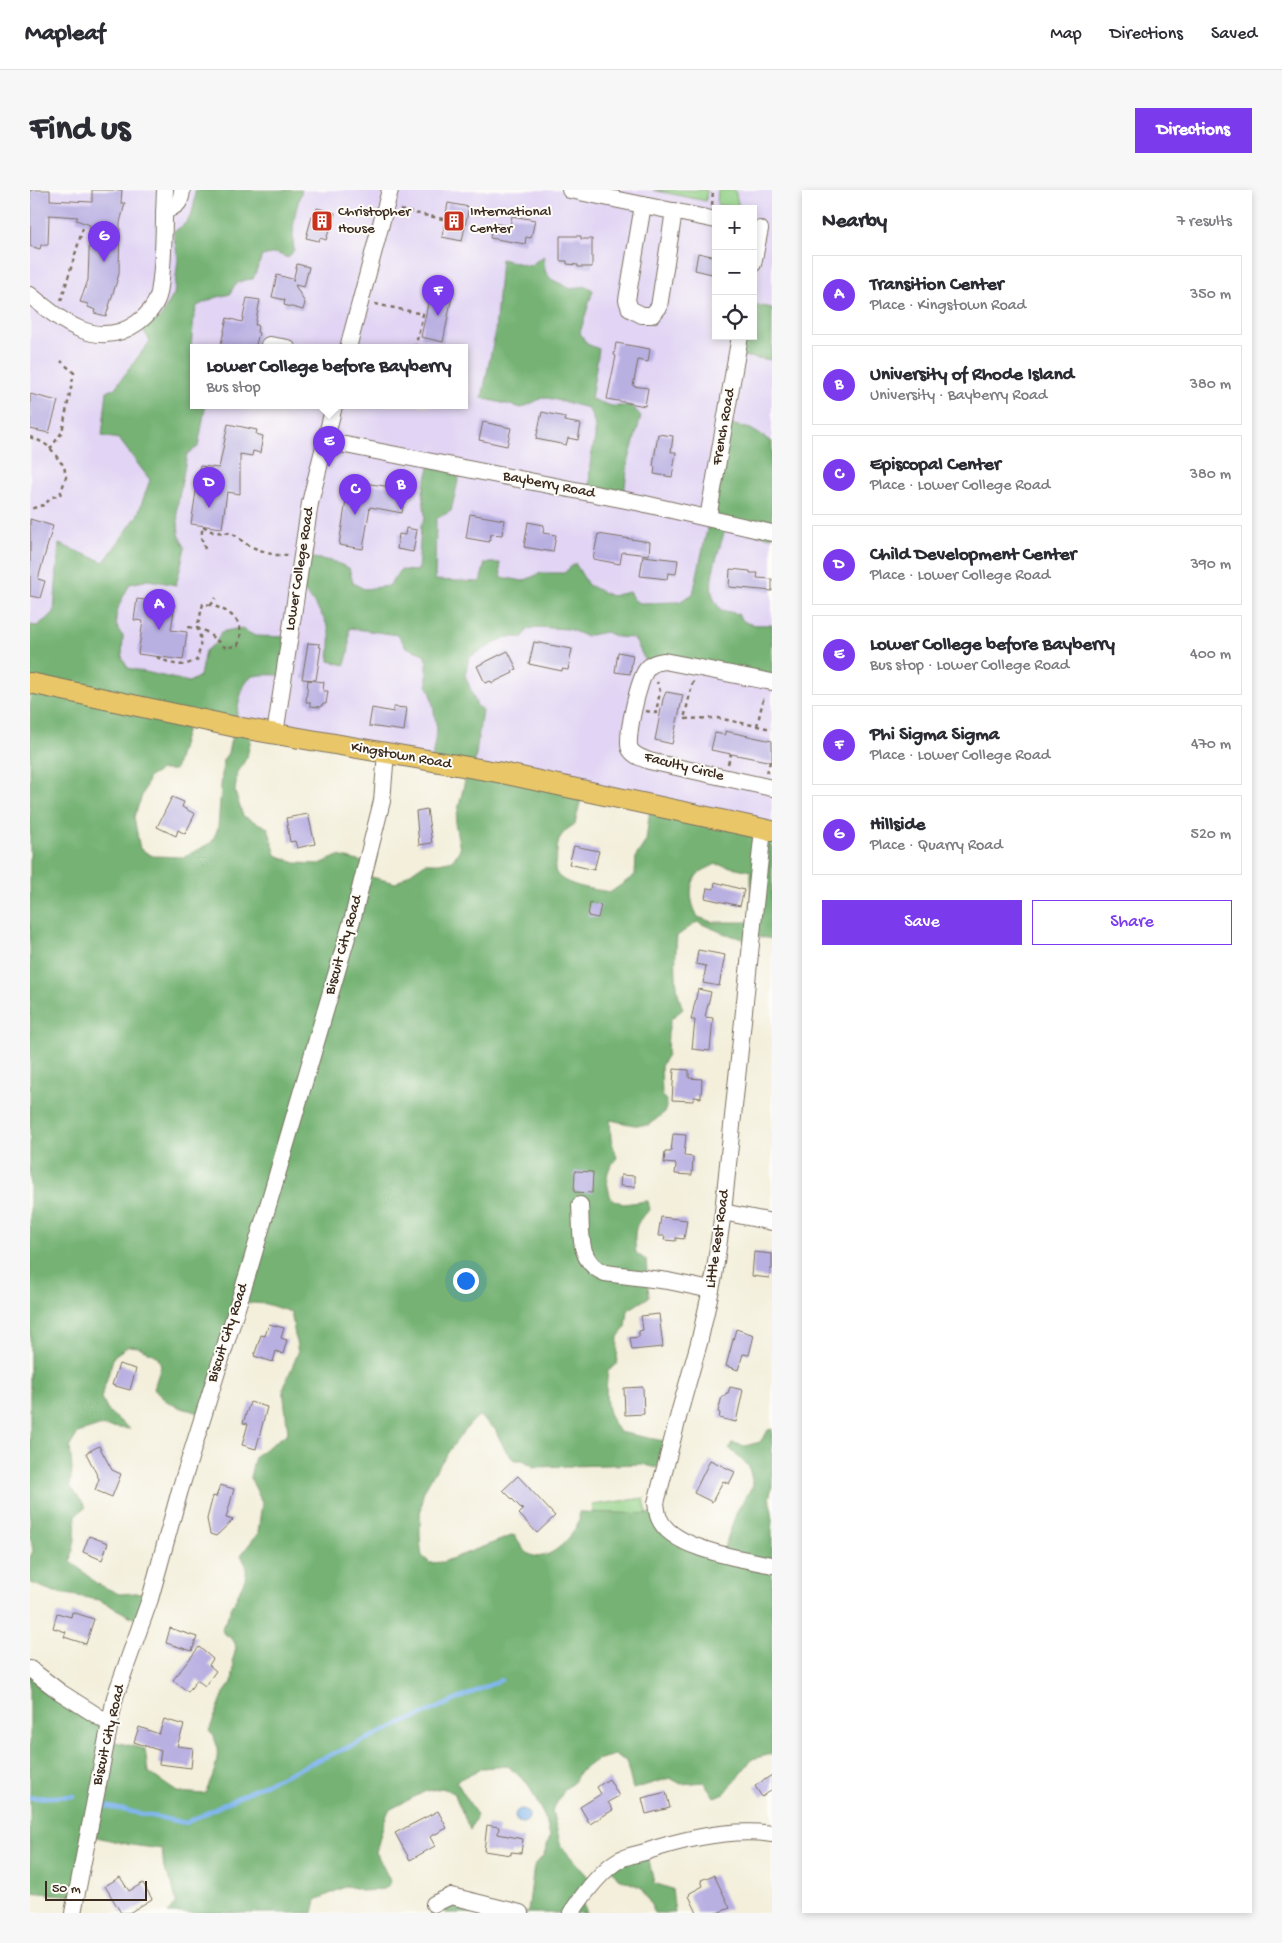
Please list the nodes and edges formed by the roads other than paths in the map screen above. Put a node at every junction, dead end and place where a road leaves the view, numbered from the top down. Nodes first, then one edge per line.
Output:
1 (165, 190) edge
2 (182, 190) edge
3 (390, 190) edge
4 (570, 190) edge
5 (643, 205) junction
6 (674, 211) junction
7 (164, 212) junction
8 (712, 213) edge
9 (762, 229) edge
10 (757, 250) edge
11 (30, 295) edge
12 (739, 340) edge
13 (349, 344) edge
14 (333, 409) edge
15 (325, 441) junction
16 (708, 518) junction
17 (772, 533) edge
18 (30, 683) edge
19 (768, 689) edge
20 (275, 734) junction
21 (386, 753) junction
22 (772, 788) edge
23 (767, 830) edge
24 (580, 1205) dead end
25 (723, 1212) junction
26 (772, 1222) edge
27 (711, 1290) junction
28 (772, 1565) edge
29 (30, 1669) edge
30 (110, 1724) junction
31 (772, 1834) edge
32 (434, 1904) dead end
33 (73, 1913) edge
34 (520, 1913) edge
35 (571, 1913) edge

1 - 7 street
2 - 7 street
3 - 13 street
4 - 5 street
5 - 6 street
5 - 6 street
6 - 8 street
7 - 11 street
9 - 10 street
12 - 16 street, French Road
14 - 15 street, Lower College Road
15 - 16 street, Bayberry Road
15 - 20 street, Lower College Road
16 - 17 street, Bayberry Road
18 - 20 main road, Kingstown Road
19 - 22 street, Faculty Circle
20 - 21 main road, Kingstown Road
21 - 23 main road, Kingstown Road
21 - 30 street, Biscuit City Road
23 - 25 street, Little Rest Road
24 - 27 street
25 - 26 street
25 - 27 street, Little Rest Road
27 - 28 street, Little Rest Road
29 - 30 street
30 - 33 street, Biscuit City Road
31 - 35 street
32 - 34 street

